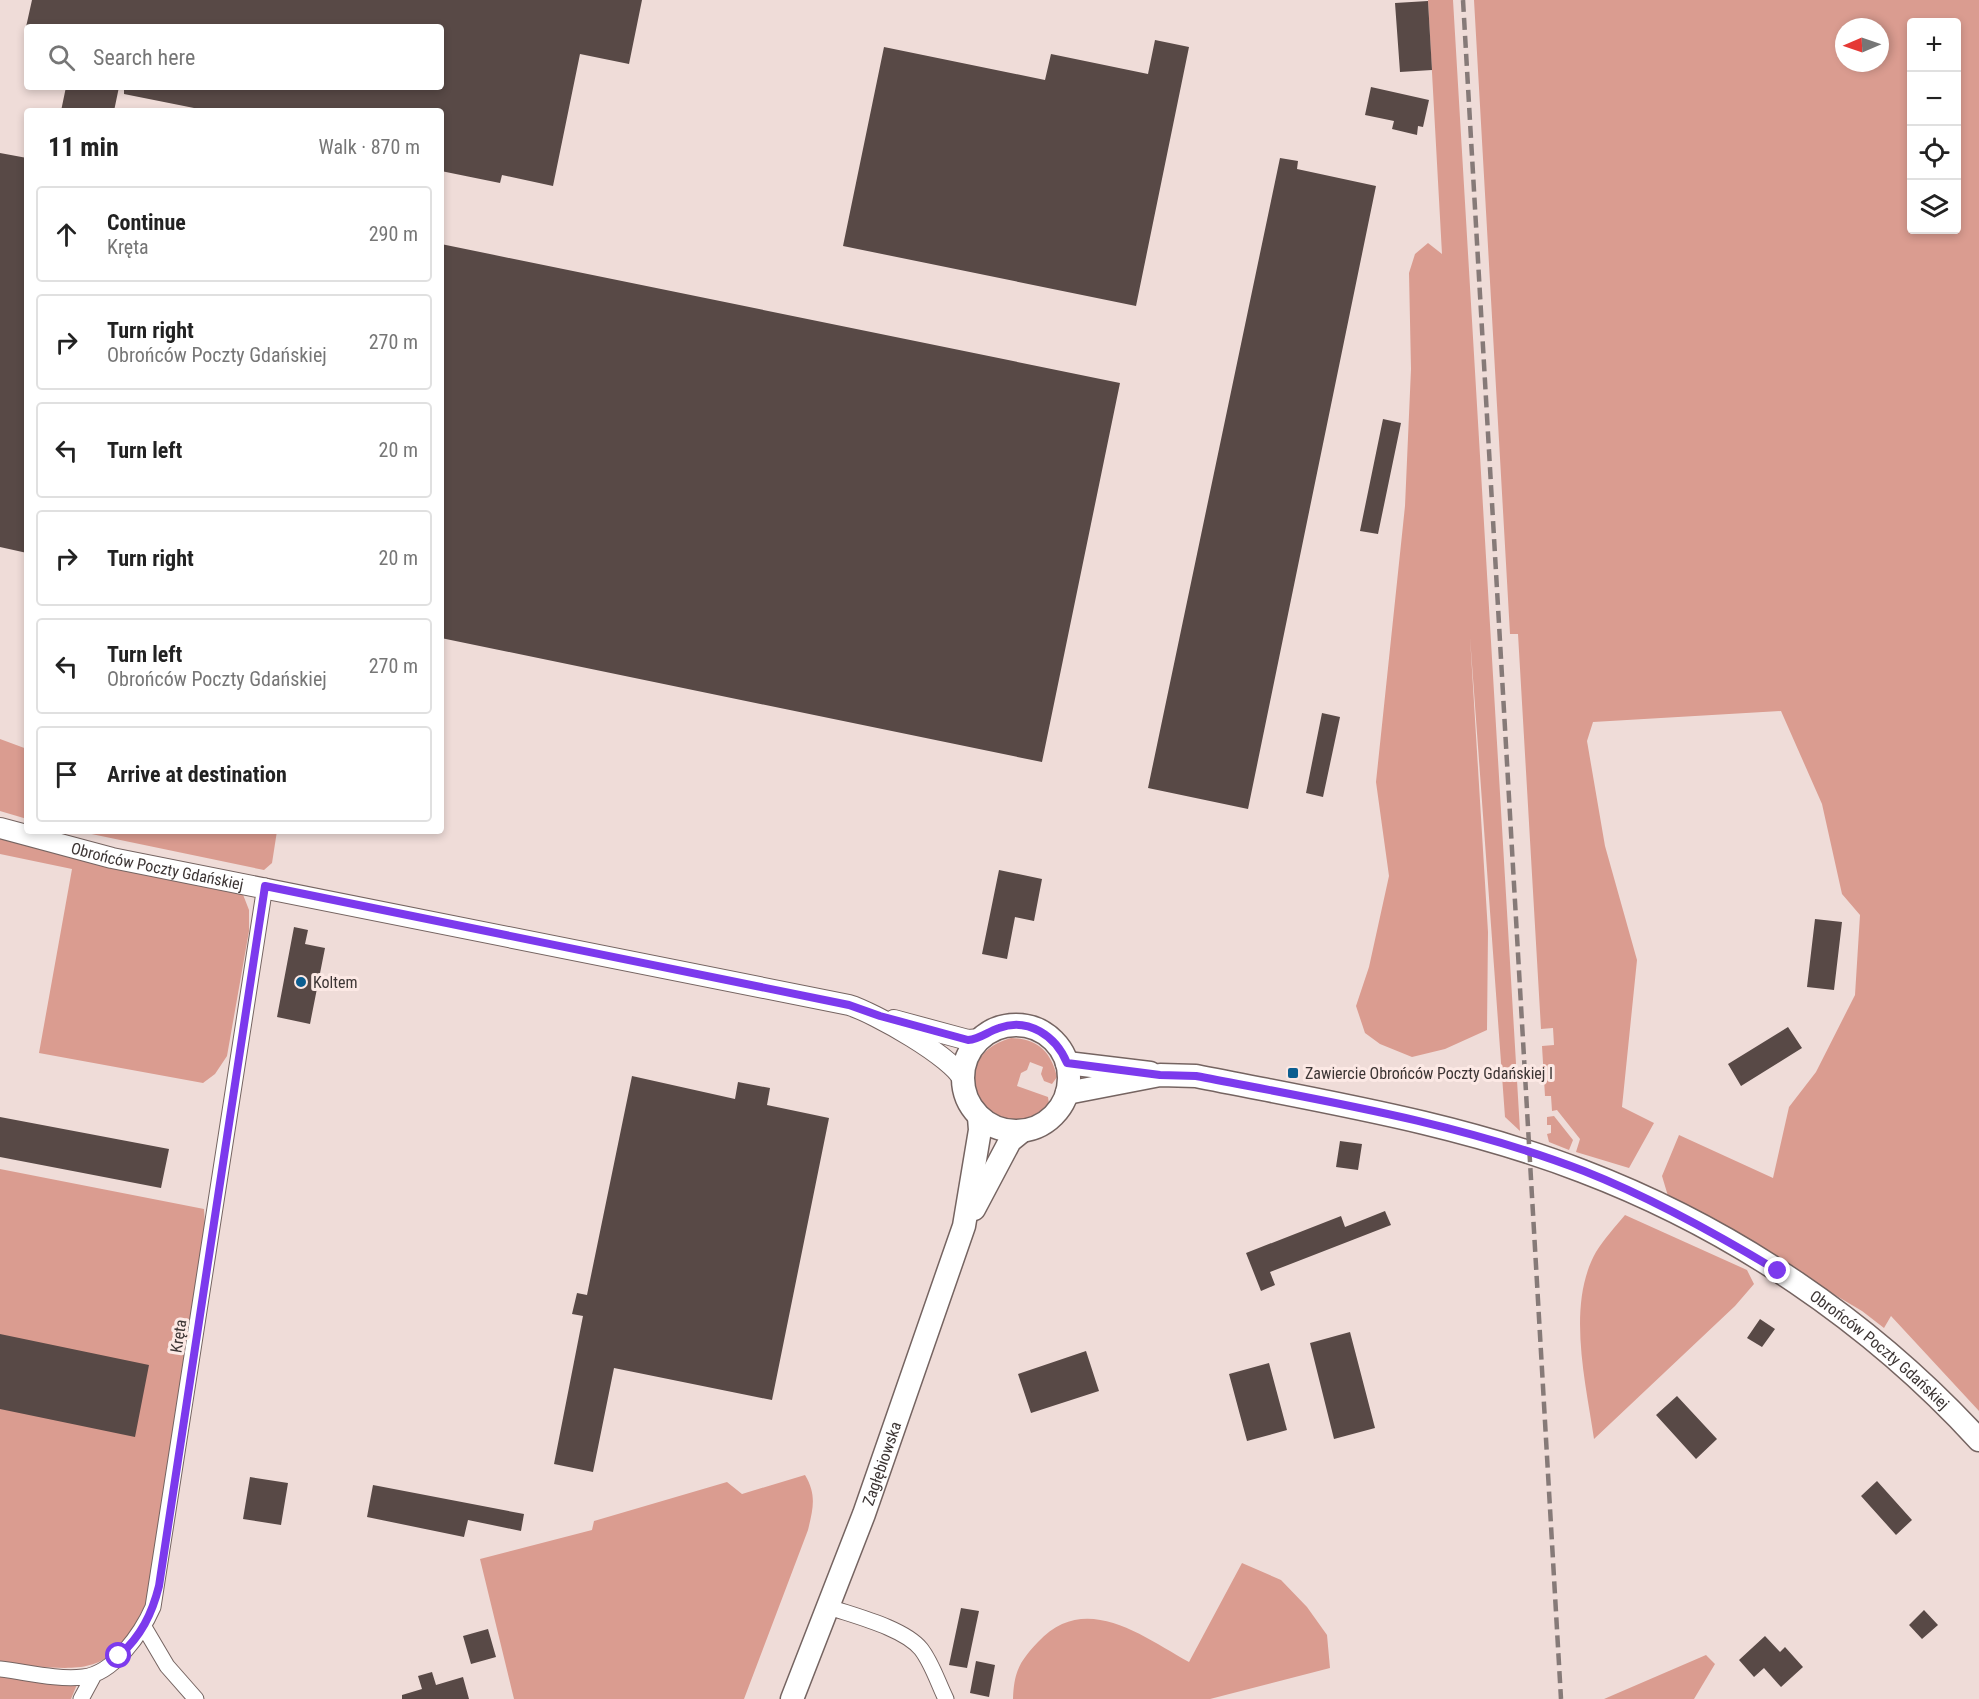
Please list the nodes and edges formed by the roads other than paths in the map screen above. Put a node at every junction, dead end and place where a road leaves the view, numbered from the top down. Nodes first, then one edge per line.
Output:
1 (0, 828) edge
2 (265, 886) junction
3 (880, 1016) junction
4 (981, 1039) junction
5 (1067, 1063) junction
6 (1160, 1075) junction
7 (963, 1080) junction
8 (1067, 1093) junction
9 (979, 1117) junction
10 (1020, 1132) junction
11 (964, 1226) junction
12 (1979, 1440) edge
13 (829, 1607) junction
14 (144, 1627) junction
15 (0, 1669) edge
16 (94, 1675) junction
17 (81, 1699) edge
18 (196, 1699) edge
19 (792, 1699) edge
20 (946, 1699) edge

1 - 2 street, Obrońców Poczty Gdańskiej
2 - 3 street, Obrońców Poczty Gdańskiej
2 - 14 street, Kręta
3 - 4 street, Obrońców Poczty Gdańskiej
3 - 7 street, Obrońców Poczty Gdańskiej
4 - 5 main road
4 - 7 main road
5 - 6 main road, Obrońców Poczty Gdańskiej
5 - 8 main road
6 - 8 main road, Obrońców Poczty Gdańskiej
6 - 12 main road, Obrońców Poczty Gdańskiej
7 - 9 main road
8 - 10 main road
9 - 10 main road
9 - 11 main road, Zagłębiowska
10 - 11 main road, Zagłębiowska
11 - 13 main road, Zagłębiowska
13 - 19 main road, Zagłębiowska
13 - 20 street
14 - 16 street, Kręta
14 - 18 street
15 - 16 street
16 - 17 street

